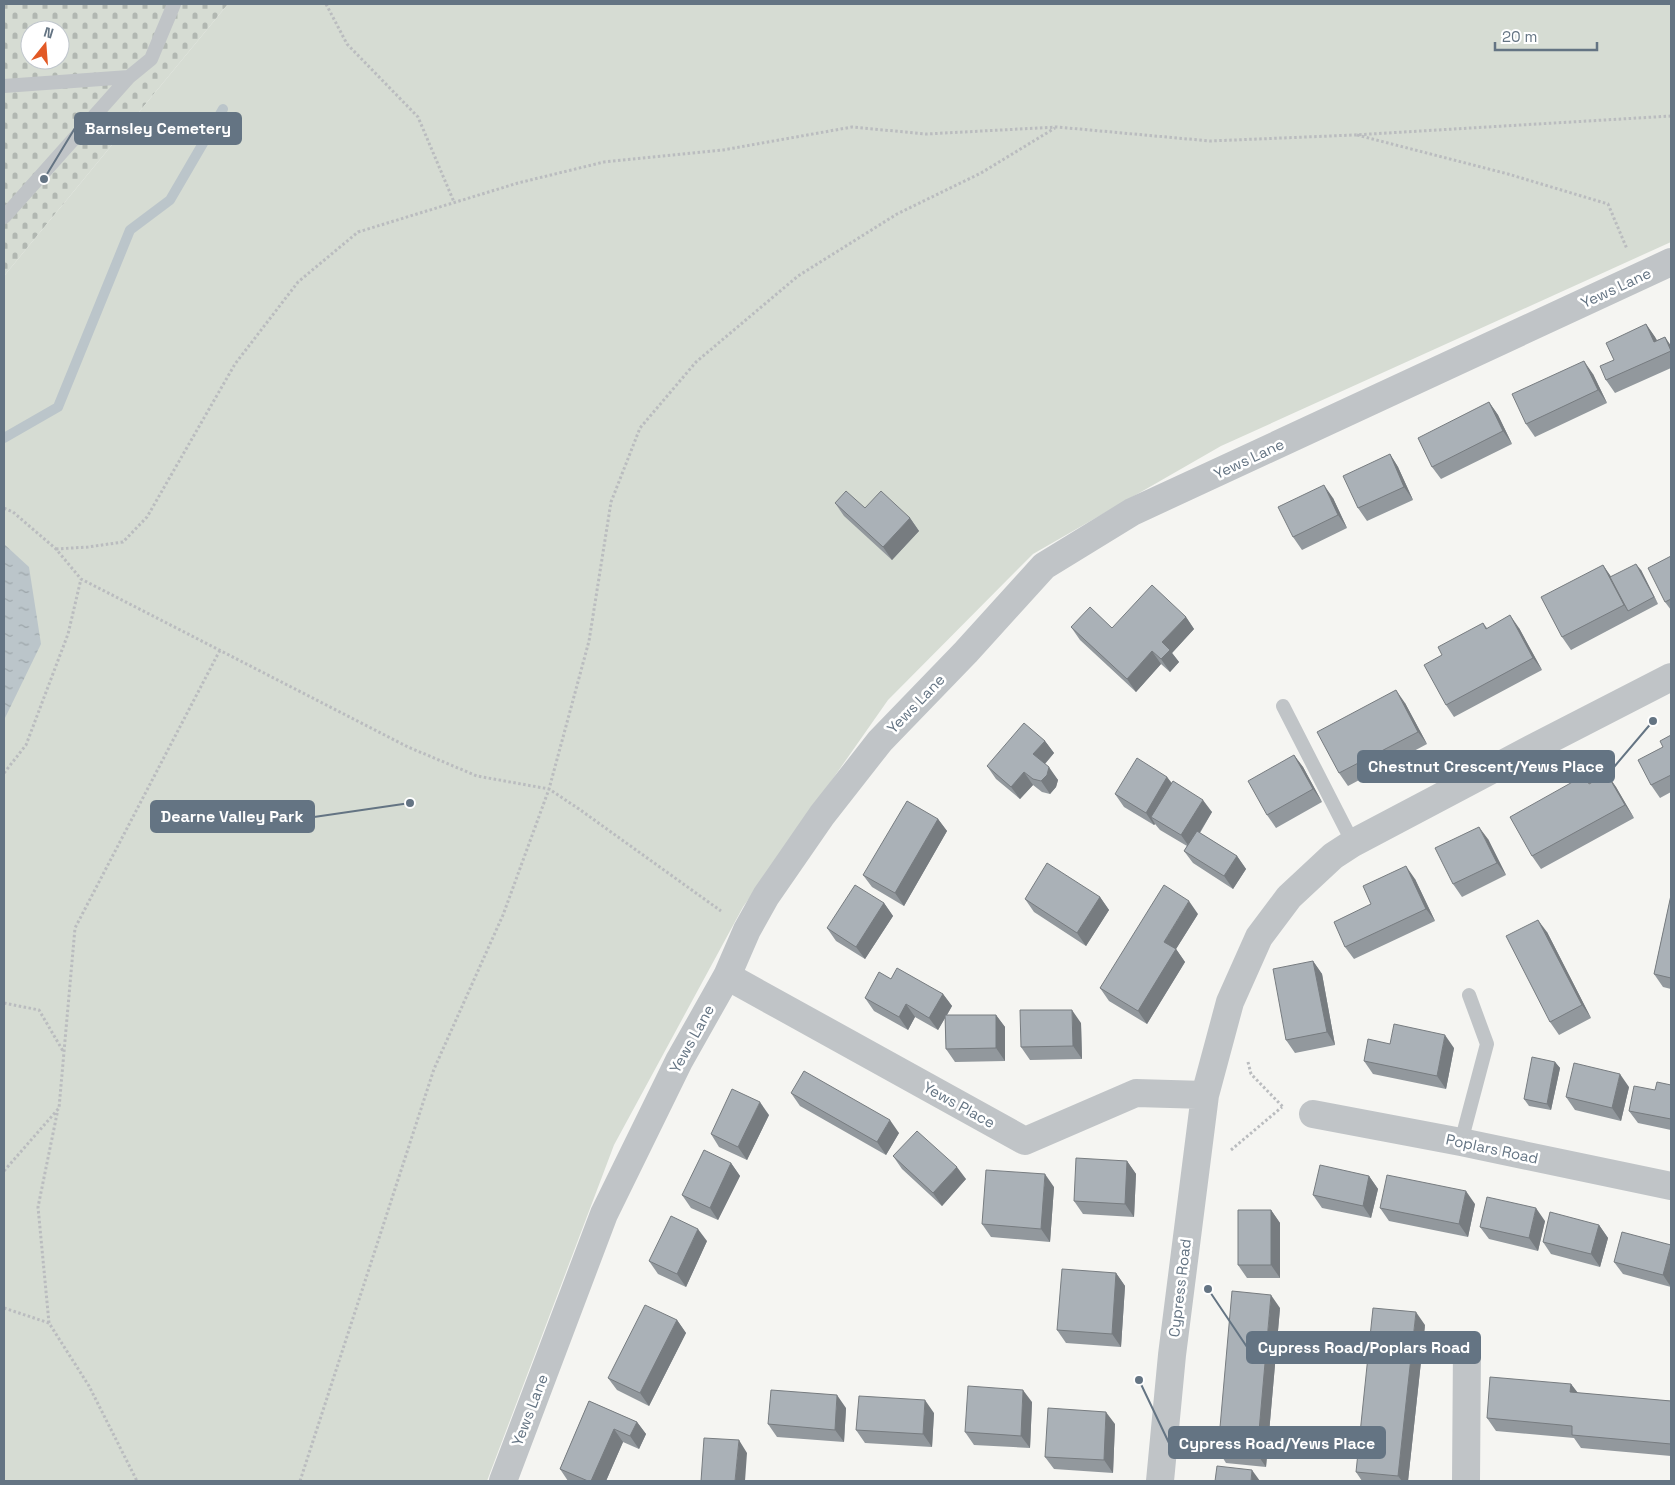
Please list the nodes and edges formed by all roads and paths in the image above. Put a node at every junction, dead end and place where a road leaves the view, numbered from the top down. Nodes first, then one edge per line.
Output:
1 (174, 4) edge
2 (326, 4) edge
3 (129, 77) junction
4 (4, 86) edge
5 (1671, 116) edge
6 (1057, 127) junction
7 (1354, 135) junction
8 (454, 202) junction
9 (4, 217) edge
10 (1628, 252) dead end
11 (1671, 262) edge
12 (4, 508) edge
13 (56, 549) junction
14 (81, 579) junction
15 (220, 650) junction
16 (1671, 677) edge
17 (1283, 706) dead end
18 (4, 773) edge
19 (549, 789) junction
20 (1353, 843) junction
21 (747, 930) junction
22 (727, 976) junction
23 (1469, 995) dead end
24 (4, 1004) edge
25 (63, 1052) junction
26 (1205, 1095) junction
27 (1282, 1107) dead end
28 (59, 1108) junction
29 (1313, 1114) dead end
30 (1461, 1142) junction
31 (1231, 1150) dead end
32 (4, 1171) edge
33 (1671, 1186) edge
34 (4, 1308) edge
35 (48, 1323) junction
36 (1467, 1346) dead end
37 (137, 1481) edge
38 (300, 1481) edge
39 (504, 1481) edge
40 (1160, 1481) edge
41 (1466, 1481) edge

1 - 3 lane
2 - 8 path
3 - 4 lane
3 - 9 lane
5 - 7 path
6 - 7 path
6 - 8 path
6 - 19 path
7 - 10 path
8 - 13 path
11 - 21 street, Yews Lane
12 - 13 path
13 - 14 path
14 - 15 path
14 - 18 path
15 - 19 path
15 - 25 path
16 - 20 street, Cypress Road
17 - 20 lane
19 - 21 path
19 - 38 path
20 - 26 street, Cypress Road
21 - 22 street, Yews Lane
22 - 26 street, Yews Place
22 - 39 street, Yews Lane
23 - 30 lane
24 - 25 path
25 - 28 path
26 - 40 street, Cypress Road
27 - 31 path
28 - 32 path
28 - 35 path
29 - 30 street, Poplars Road
30 - 33 street, Poplars Road
34 - 35 path
35 - 37 path
36 - 41 street

